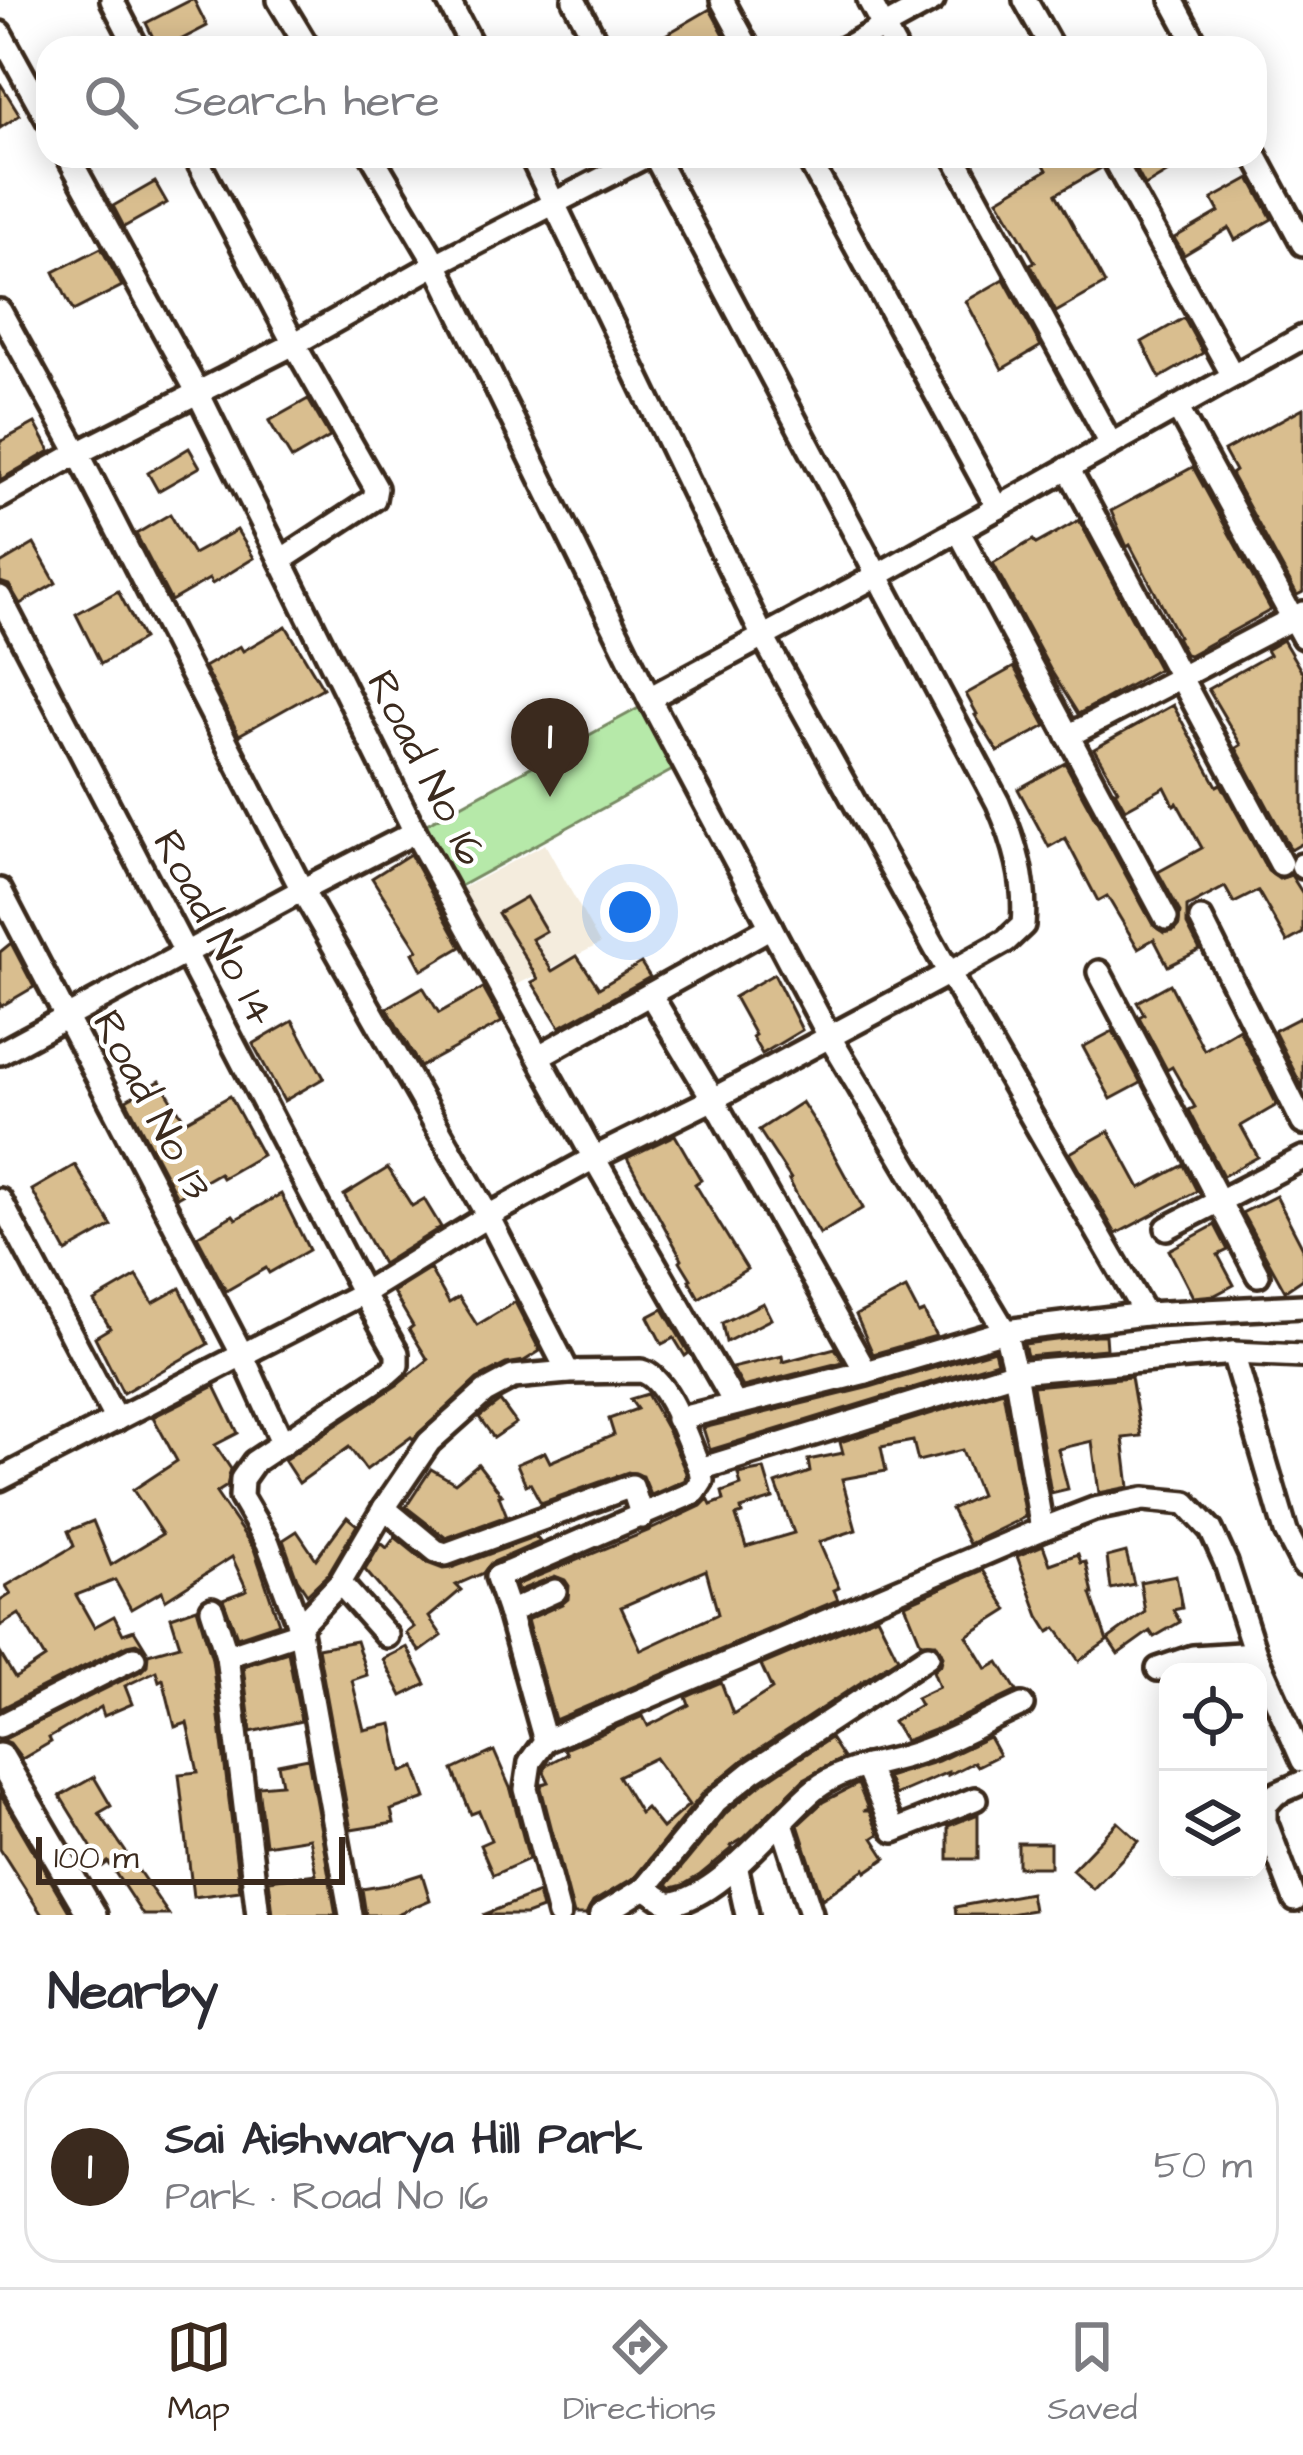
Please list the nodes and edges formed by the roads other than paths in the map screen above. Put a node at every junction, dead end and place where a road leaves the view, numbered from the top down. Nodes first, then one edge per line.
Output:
1 (112, 0) edge
2 (279, 0) edge
3 (448, 0) edge
4 (574, 0) edge
5 (722, 0) edge
6 (869, 0) edge
7 (933, 0) edge
8 (1025, 0) edge
9 (1172, 0) edge
10 (884, 27) junction
11 (0, 33) edge
12 (131, 36) edge
13 (301, 36) edge
14 (467, 36) edge
15 (593, 36) edge
16 (742, 36) edge
17 (867, 36) edge
18 (889, 36) edge
19 (1045, 36) edge
20 (1192, 36) edge
21 (36, 98) edge
22 (75, 168) edge
23 (201, 168) edge
24 (379, 168) edge
25 (537, 168) edge
26 (626, 168) edge
27 (658, 168) edge
28 (814, 168) edge
29 (961, 168) edge
30 (1119, 168) edge
31 (1262, 168) edge
32 (555, 202) junction
33 (1303, 244) edge
34 (436, 263) junction
35 (0, 311) edge
36 (1301, 343) edge
37 (295, 344) junction
38 (1233, 376) junction
39 (198, 393) junction
40 (1177, 407) junction
41 (1111, 444) junction
42 (78, 453) junction
43 (1068, 468) junction
44 (0, 497) edge
45 (998, 508) junction
46 (958, 530) junction
47 (281, 560) junction
48 (878, 575) junction
49 (0, 597) edge
50 (1300, 623) edge
51 (763, 637) junction
52 (1180, 678) junction
53 (649, 698) junction
54 (1068, 736) junction
55 (415, 832) junction
56 (1295, 866) edge
57 (0, 890) edge
58 (302, 890) junction
59 (1166, 918) dead end
60 (1201, 919) dead end
61 (771, 927) junction
62 (186, 954) junction
63 (1099, 972) dead end
64 (950, 973) junction
65 (650, 994) junction
66 (65, 1018) junction
67 (830, 1036) junction
68 (0, 1054) edge
69 (539, 1055) junction
70 (712, 1099) junction
71 (1303, 1124) edge
72 (594, 1157) junction
73 (1303, 1157) edge
74 (0, 1200) edge
75 (1218, 1202) junction
76 (488, 1216) junction
77 (1167, 1228) dead end
78 (1258, 1275) dead end
79 (363, 1293) junction
80 (1145, 1314) junction
81 (1301, 1314) edge
82 (1005, 1331) junction
83 (1233, 1353) junction
84 (242, 1354) junction
85 (1303, 1356) edge
86 (568, 1372) junction
87 (866, 1372) junction
88 (1015, 1372) junction
89 (735, 1404) junction
90 (677, 1419) junction
91 (116, 1420) junction
92 (283, 1444) junction
93 (0, 1453) edge
94 (700, 1469) junction
95 (6, 1477) edge
96 (384, 1508) junction
97 (642, 1517) junction
98 (1295, 1528) edge
99 (1042, 1529) junction
100 (1303, 1565) edge
101 (340, 1583) junction
102 (555, 1591) dead end
103 (212, 1609) dead end
104 (509, 1612) junction
105 (300, 1629) junction
106 (386, 1636) dead end
107 (1255, 1653) junction
108 (227, 1656) junction
109 (928, 1656) dead end
110 (134, 1658) dead end
111 (1158, 1669) dead end
112 (1022, 1705) dead end
113 (0, 1726) edge
114 (545, 1741) junction
115 (0, 1758) edge
116 (1303, 1761) edge
117 (866, 1766) junction
118 (1303, 1782) edge
119 (975, 1798) dead end
120 (782, 1823) junction
121 (736, 1865) junction
122 (645, 1888) junction
123 (1292, 1903) edge
124 (811, 1913) edge
125 (92, 1915) edge
126 (258, 1915) edge
127 (351, 1915) edge
128 (559, 1915) edge
129 (601, 1915) edge
130 (747, 1915) edge

1 - 12 street
2 - 13 street
3 - 14 street
4 - 15 street
5 - 16 street
6 - 10 street
7 - 10 street
8 - 19 street
9 - 20 street
10 - 17 street
10 - 18 street
11 - 21 street
22 - 39 street, Road No 16
23 - 37 street
24 - 34 street
25 - 32 street
26 - 32 street
27 - 48 street
28 - 45 street
29 - 41 street
30 - 38 street
31 - 33 street
32 - 34 street
32 - 51 street
34 - 37 street
34 - 53 street
35 - 42 street
36 - 38 street
37 - 39 street
37 - 47 street
38 - 40 street
39 - 42 street
39 - 47 street, Road No 16
40 - 41 street
40 - 50 street
41 - 43 street
42 - 44 street
42 - 58 street
43 - 45 street
43 - 52 street
45 - 46 street
46 - 48 street
46 - 54 street
47 - 55 street, Road No 16
48 - 51 street
48 - 64 street
49 - 62 street, Road No 14
50 - 52 street
51 - 53 street
51 - 64 street
52 - 54 street
52 - 56 street
53 - 61 street
54 - 59 street
55 - 58 street
55 - 69 street, Road No 16
57 - 66 street, Road No 13
58 - 62 street
58 - 76 street
60 - 71 street
61 - 65 street
61 - 67 street
62 - 66 street
62 - 79 street, Road No 14
63 - 75 street
64 - 67 street
64 - 80 street
65 - 69 street
65 - 70 street
66 - 68 street
66 - 84 street, Road No 13
67 - 70 street
67 - 82 street
69 - 72 street, Road No 16
70 - 72 street
70 - 87 street
72 - 76 street
72 - 89 street, Road No 16
73 - 75 street
74 - 91 street
75 - 77 street
75 - 78 street
76 - 79 street
76 - 86 street
79 - 84 street
79 - 92 street, Road No 14
80 - 81 street
80 - 82 street
82 - 87 street
82 - 88 street
83 - 85 street
83 - 88 street
83 - 98 street
84 - 91 street
84 - 92 street, Road No 13
86 - 90 street
86 - 96 street
87 - 89 street
88 - 94 street
88 - 99 street
89 - 90 street
90 - 94 street
91 - 95 street
92 - 105 street
93 - 95 street
94 - 97 street
96 - 97 street
96 - 101 street
97 - 104 street
98 - 100 street
99 - 107 street
99 - 114 street
101 - 105 street
101 - 106 street
102 - 104 street
103 - 108 street
104 - 114 street
105 - 108 street
105 - 127 street
107 - 111 street
107 - 116 street
108 - 126 street
109 - 122 street
110 - 113 street
112 - 117 street
114 - 128 street
115 - 125 street
117 - 119 street
117 - 120 street
118 - 123 street
120 - 121 street
120 - 124 street
121 - 122 street
121 - 130 street
122 - 129 street

